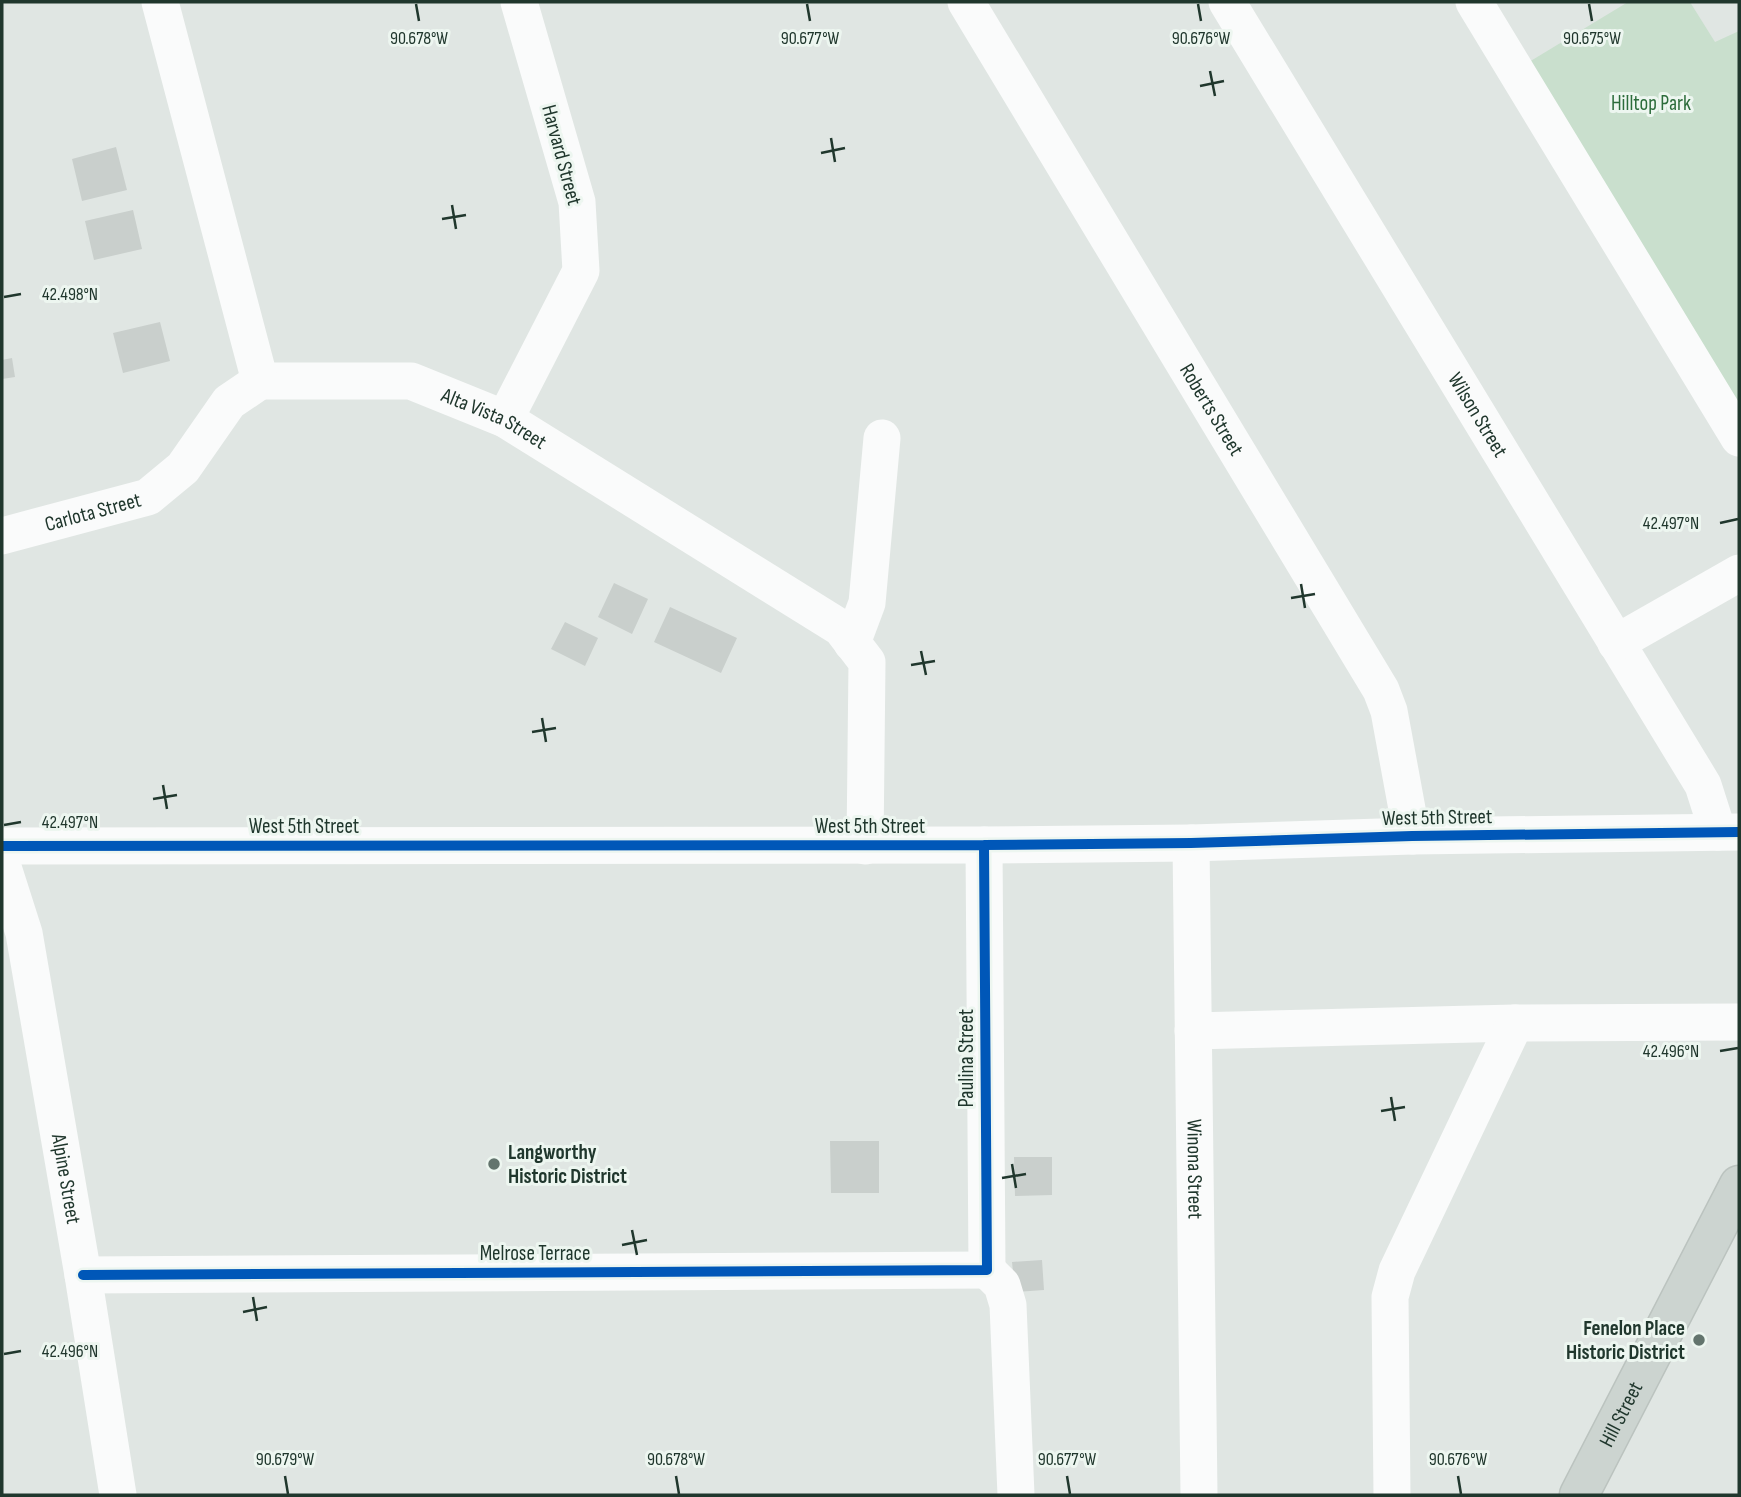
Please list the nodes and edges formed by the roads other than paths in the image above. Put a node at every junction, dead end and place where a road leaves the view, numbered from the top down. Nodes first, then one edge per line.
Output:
1 (160, 2) edge
2 (519, 2) edge
3 (966, 2) edge
4 (1227, 2) edge
5 (1474, 2) edge
6 (260, 381) junction
7 (505, 419) junction
8 (882, 438) dead end
9 (1739, 438) edge
10 (2, 536) edge
11 (1739, 573) edge
12 (852, 643) junction
13 (1616, 643) junction
14 (1729, 832) edge
15 (1412, 836) junction
16 (1191, 842) junction
17 (984, 845) junction
18 (2, 846) edge
19 (864, 846) junction
20 (2, 864) edge
21 (1739, 1022) edge
22 (1515, 1023) junction
23 (1193, 1031) junction
24 (1739, 1185) edge
25 (987, 1270) junction
26 (83, 1275) junction
27 (118, 1495) edge
28 (1016, 1495) edge
29 (1199, 1495) edge
30 (1392, 1495) edge
31 (1579, 1495) edge

1 - 6 street
2 - 7 street, Harvard Street
3 - 15 street, Roberts Street
4 - 13 street, Wilson Street
5 - 9 street
6 - 7 street, Alta Vista Street
6 - 10 street, Carlota Street
7 - 12 street, Alta Vista Street
8 - 12 street
11 - 13 street
12 - 19 street, Alta Vista Street
13 - 14 street, Wilson Street
14 - 15 street, West 5th Street
15 - 16 street, West 5th Street
16 - 17 street, West 5th Street
16 - 23 street, Winona Street
17 - 19 street, West 5th Street
17 - 25 street, Paulina Street
18 - 19 street, West 5th Street
20 - 26 street, Alpine Street
21 - 22 street
22 - 23 street
22 - 30 street
23 - 29 street, Winona Street
24 - 31 main road, Hill Street
25 - 26 street, Melrose Terrace
25 - 28 street
26 - 27 street, Alpine Street

